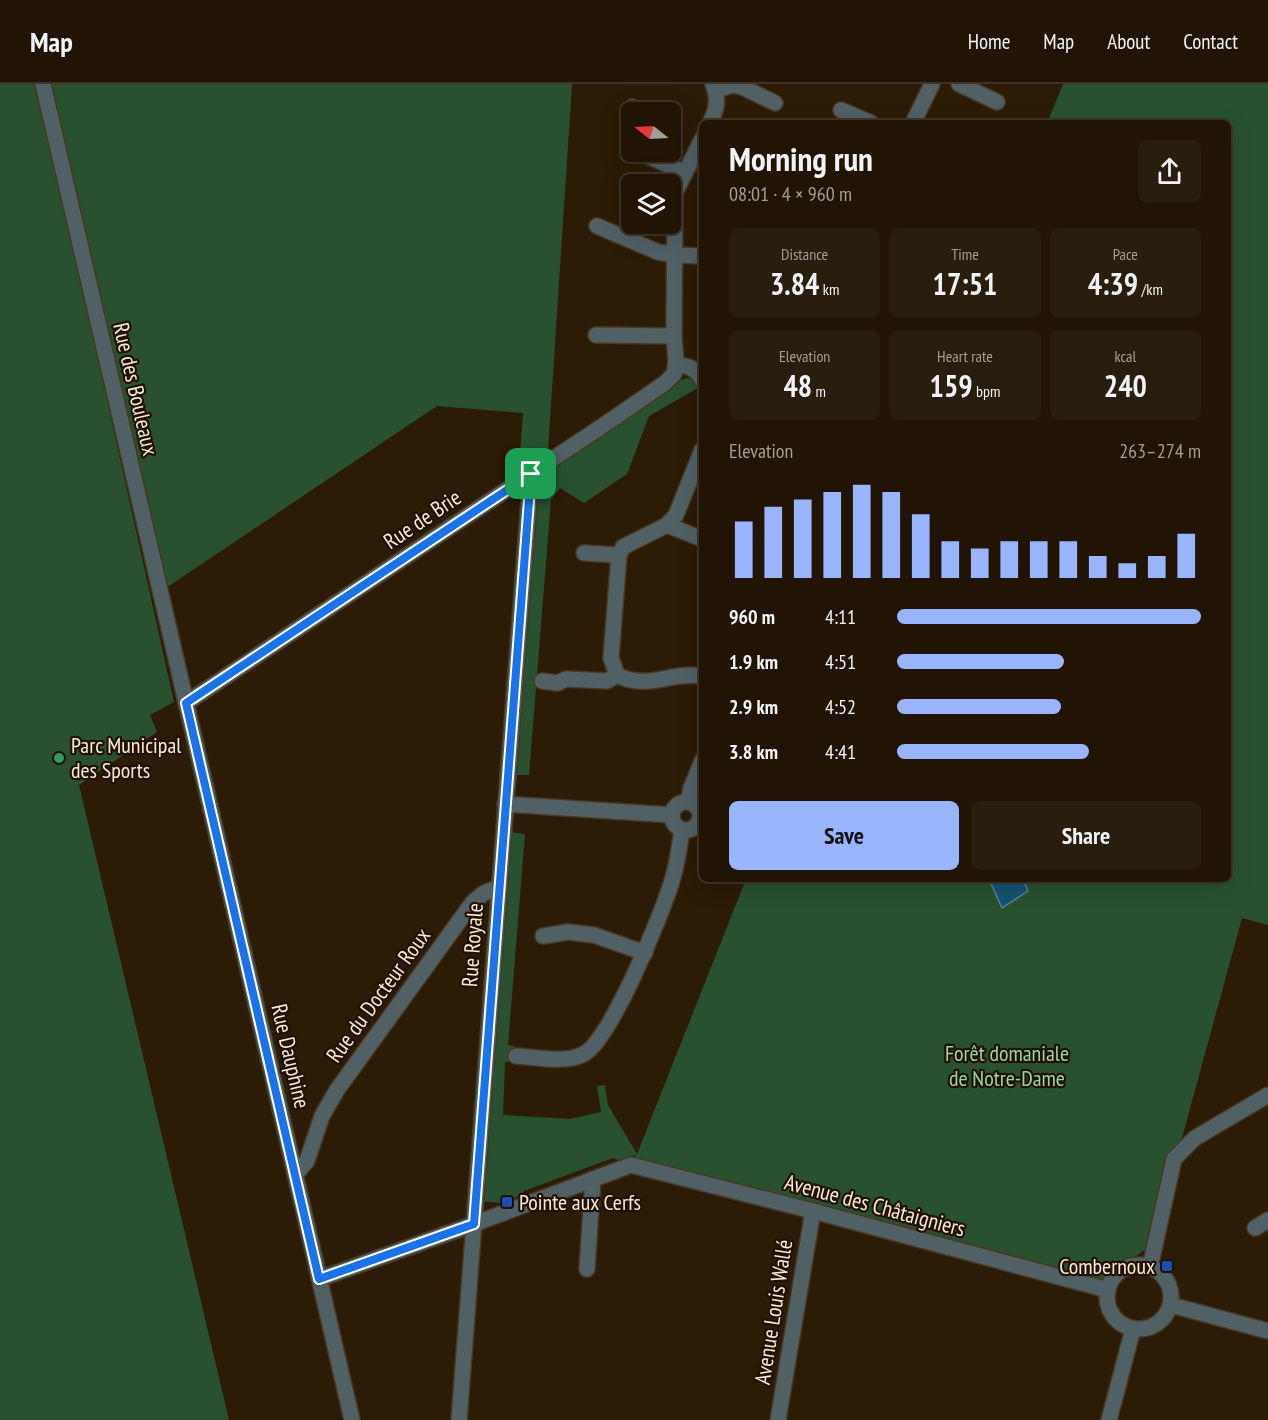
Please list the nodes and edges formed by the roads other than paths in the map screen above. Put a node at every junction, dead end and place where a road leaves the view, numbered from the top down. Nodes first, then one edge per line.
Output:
1 (43, 84) edge
2 (932, 84) edge
3 (958, 84) edge
4 (714, 87) edge
5 (998, 102) dead end
6 (775, 103) dead end
7 (841, 110) dead end
8 (712, 120) edge
9 (864, 120) edge
10 (914, 120) edge
11 (697, 161) edge
12 (661, 162) edge
13 (685, 173) junction
14 (597, 226) dead end
15 (676, 255) junction
16 (699, 256) edge
17 (596, 335) dead end
18 (674, 336) junction
19 (676, 366) junction
20 (699, 376) edge
21 (699, 458) edge
22 (531, 474) junction
23 (667, 525) junction
24 (699, 538) edge
25 (584, 553) dead end
26 (620, 555) junction
27 (617, 675) junction
28 (699, 676) edge
29 (542, 681) dead end
30 (186, 703) junction
31 (699, 768) edge
32 (688, 802) junction
33 (505, 804) junction
34 (672, 815) junction
35 (699, 815) edge
36 (699, 819) edge
37 (682, 830) junction
38 (499, 887) junction
39 (543, 936) dead end
40 (645, 953) junction
41 (516, 1056) dead end
42 (1268, 1095) edge
43 (295, 1175) junction
44 (593, 1179) junction
45 (813, 1211) junction
46 (474, 1224) junction
47 (1149, 1267) junction
48 (587, 1269) dead end
49 (319, 1279) junction
50 (1108, 1290) junction
51 (1170, 1305) junction
52 (1133, 1329) junction
53 (1268, 1330) edge
54 (352, 1420) edge
55 (459, 1420) edge
56 (778, 1420) edge
57 (1109, 1420) edge

1 - 30 street, Rue des Bouleaux
2 - 10 street
3 - 5 street
4 - 6 street
4 - 8 street
7 - 9 street
11 - 13 street
12 - 13 street
13 - 15 street
14 - 15 street
15 - 16 street
15 - 18 street
17 - 18 street
18 - 19 street
19 - 20 street
19 - 22 street, Rue de Brie
21 - 23 street
22 - 30 street, Rue de Brie
22 - 33 street, Rue Royale
23 - 24 street
23 - 26 street
25 - 26 street
26 - 27 street
27 - 28 street
27 - 29 street
30 - 43 street, Rue Dauphine
31 - 32 street
32 - 34 street
32 - 35 street
33 - 34 street
33 - 38 street, Rue Royale
34 - 37 street
36 - 37 street
37 - 40 street
38 - 43 street, Rue du Docteur Roux
38 - 46 street, Rue Royale
39 - 40 street
40 - 41 street
42 - 47 street
43 - 49 street, Rue Dauphine
44 - 45 street, Avenue des Châtaigniers
44 - 46 street
44 - 48 street
45 - 50 street, Avenue des Châtaigniers
45 - 56 street, Avenue Louis Wallé
46 - 49 street
46 - 55 street, Rue Royale
47 - 50 street
47 - 51 street
49 - 54 street, Rue Dauphine
50 - 52 street
51 - 52 street
51 - 53 street
52 - 57 street

